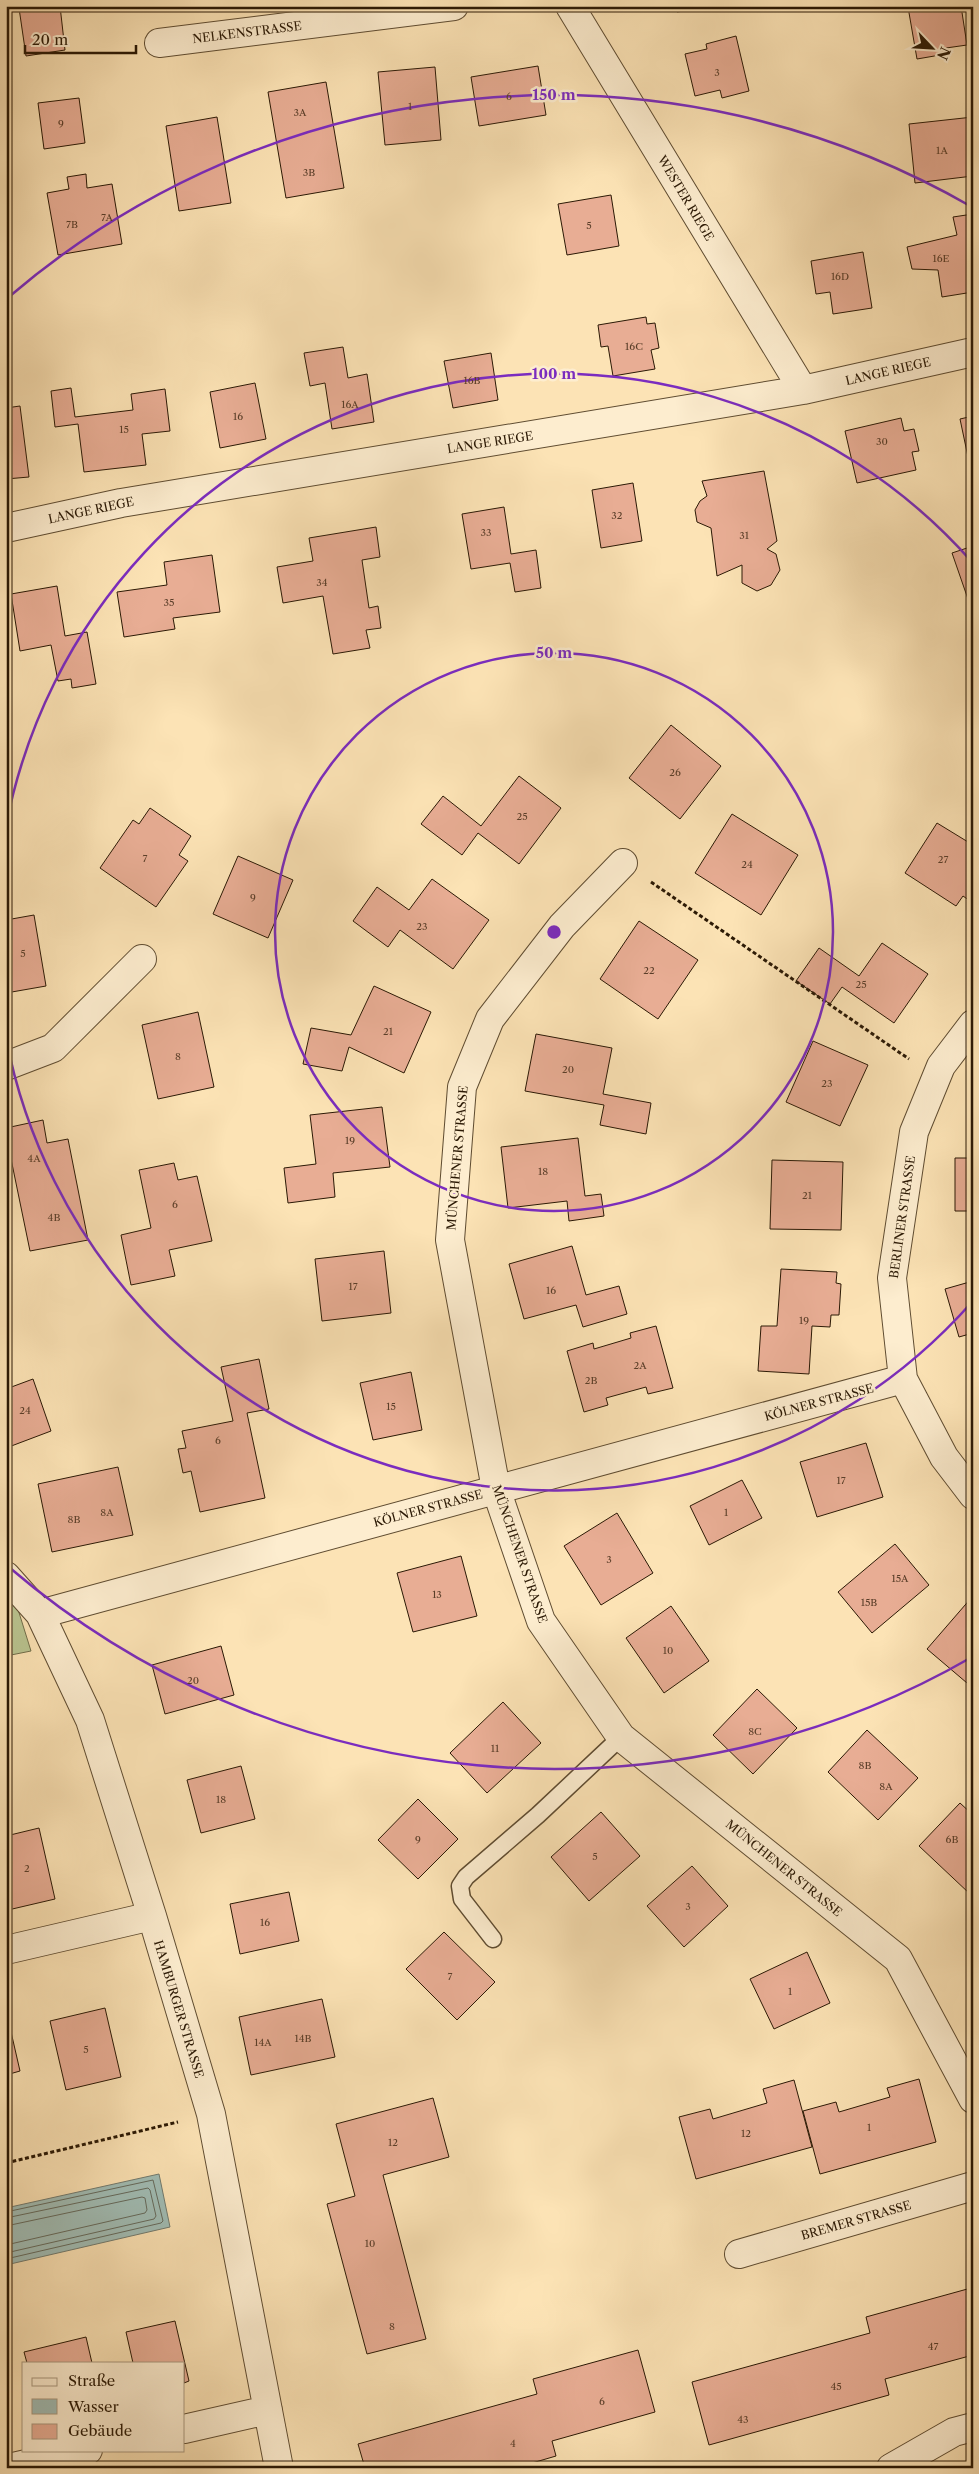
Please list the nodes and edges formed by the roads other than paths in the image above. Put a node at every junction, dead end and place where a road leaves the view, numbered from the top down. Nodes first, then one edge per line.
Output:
1 (454, 6) edge
2 (570, 6) edge
3 (159, 42) dead end
4 (973, 352) edge
5 (803, 390) junction
6 (6, 528) edge
7 (623, 863) road end
8 (142, 958) dead end
9 (973, 1024) edge
10 (6, 1066) edge
11 (903, 1379) junction
12 (496, 1489) junction
13 (973, 1495) edge
14 (6, 1576) edge
15 (40, 1614) junction
16 (621, 1737) junction
17 (152, 1916) junction
18 (493, 1939) dead end
19 (6, 1950) edge
20 (973, 2099) edge
21 (973, 2186) edge
22 (740, 2254) dead end
23 (268, 2410) junction
24 (973, 2427) edge
25 (185, 2429) edge
26 (79, 2452) edge
27 (10, 2468) edge
28 (279, 2468) edge
29 (891, 2468) edge

1 - 3 street, NELKENSTRASSE
2 - 5 street, WESTER RIEGE
4 - 5 street, LANGE RIEGE
5 - 6 street, LANGE RIEGE
7 - 12 street, MÜNCHENER STRASSE
8 - 10 street
9 - 11 street, BERLINER STRASSE
11 - 12 street, KÖLNER STRASSE
11 - 13 street, BERLINER STRASSE
12 - 15 street, KÖLNER STRASSE
12 - 16 street, MÜNCHENER STRASSE
14 - 15 street, HAMBURGER STRASSE
15 - 17 street, HAMBURGER STRASSE
16 - 18 lane
16 - 20 street, MÜNCHENER STRASSE
17 - 19 street
17 - 23 street, HAMBURGER STRASSE
21 - 22 street, BREMER STRASSE
23 - 25 street
23 - 28 street, HAMBURGER STRASSE
24 - 29 street
26 - 27 street

